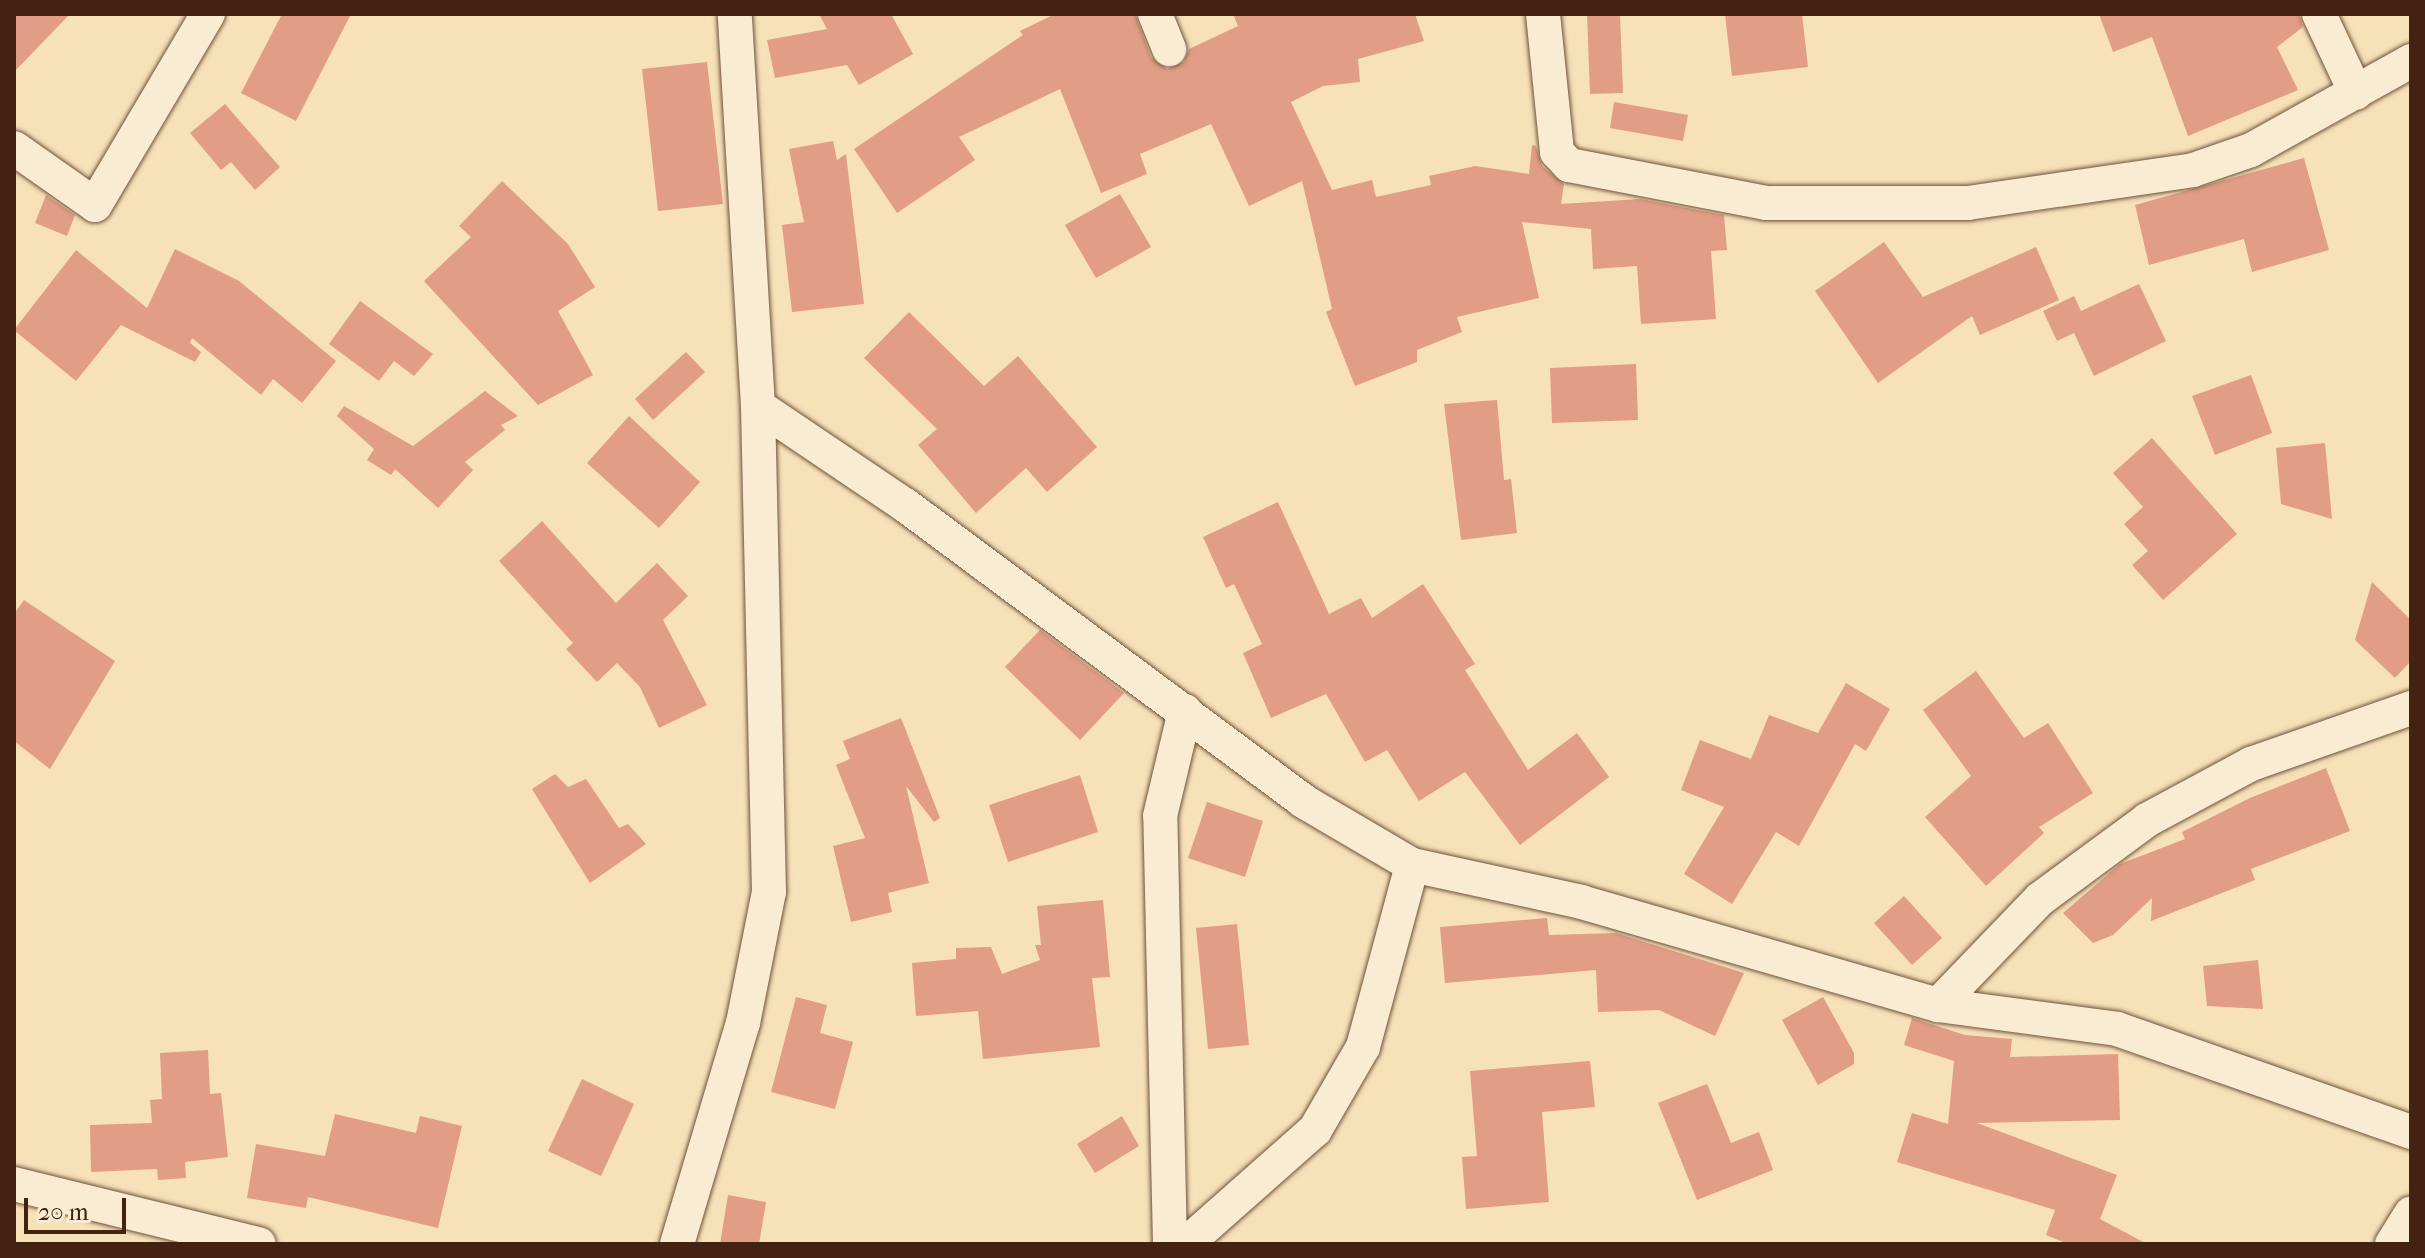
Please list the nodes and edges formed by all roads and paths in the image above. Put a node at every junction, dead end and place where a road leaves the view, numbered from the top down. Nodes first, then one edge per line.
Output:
1 (208, 14) edge
2 (735, 14) edge
3 (1155, 14) edge
4 (1543, 14) edge
5 (2319, 14) edge
6 (1169, 49) dead end
7 (2411, 61) edge
8 (2356, 93) junction
9 (14, 148) edge
10 (758, 406) junction
11 (2411, 708) edge
12 (1185, 711) junction
13 (1412, 865) junction
14 (1938, 1005) junction
15 (2411, 1132) edge
16 (14, 1184) edge
17 (2411, 1213) edge
18 (259, 1244) edge
19 (677, 1244) edge
20 (1170, 1244) edge
21 (1186, 1244) edge
22 (2392, 1244) edge

1 - 9 street
2 - 10 street
3 - 6 street
4 - 8 street
5 - 8 street
7 - 8 street
10 - 12 street
10 - 19 street
11 - 14 street
12 - 13 street
12 - 20 street
13 - 14 street
13 - 21 street
14 - 15 street
16 - 18 street
17 - 22 street

